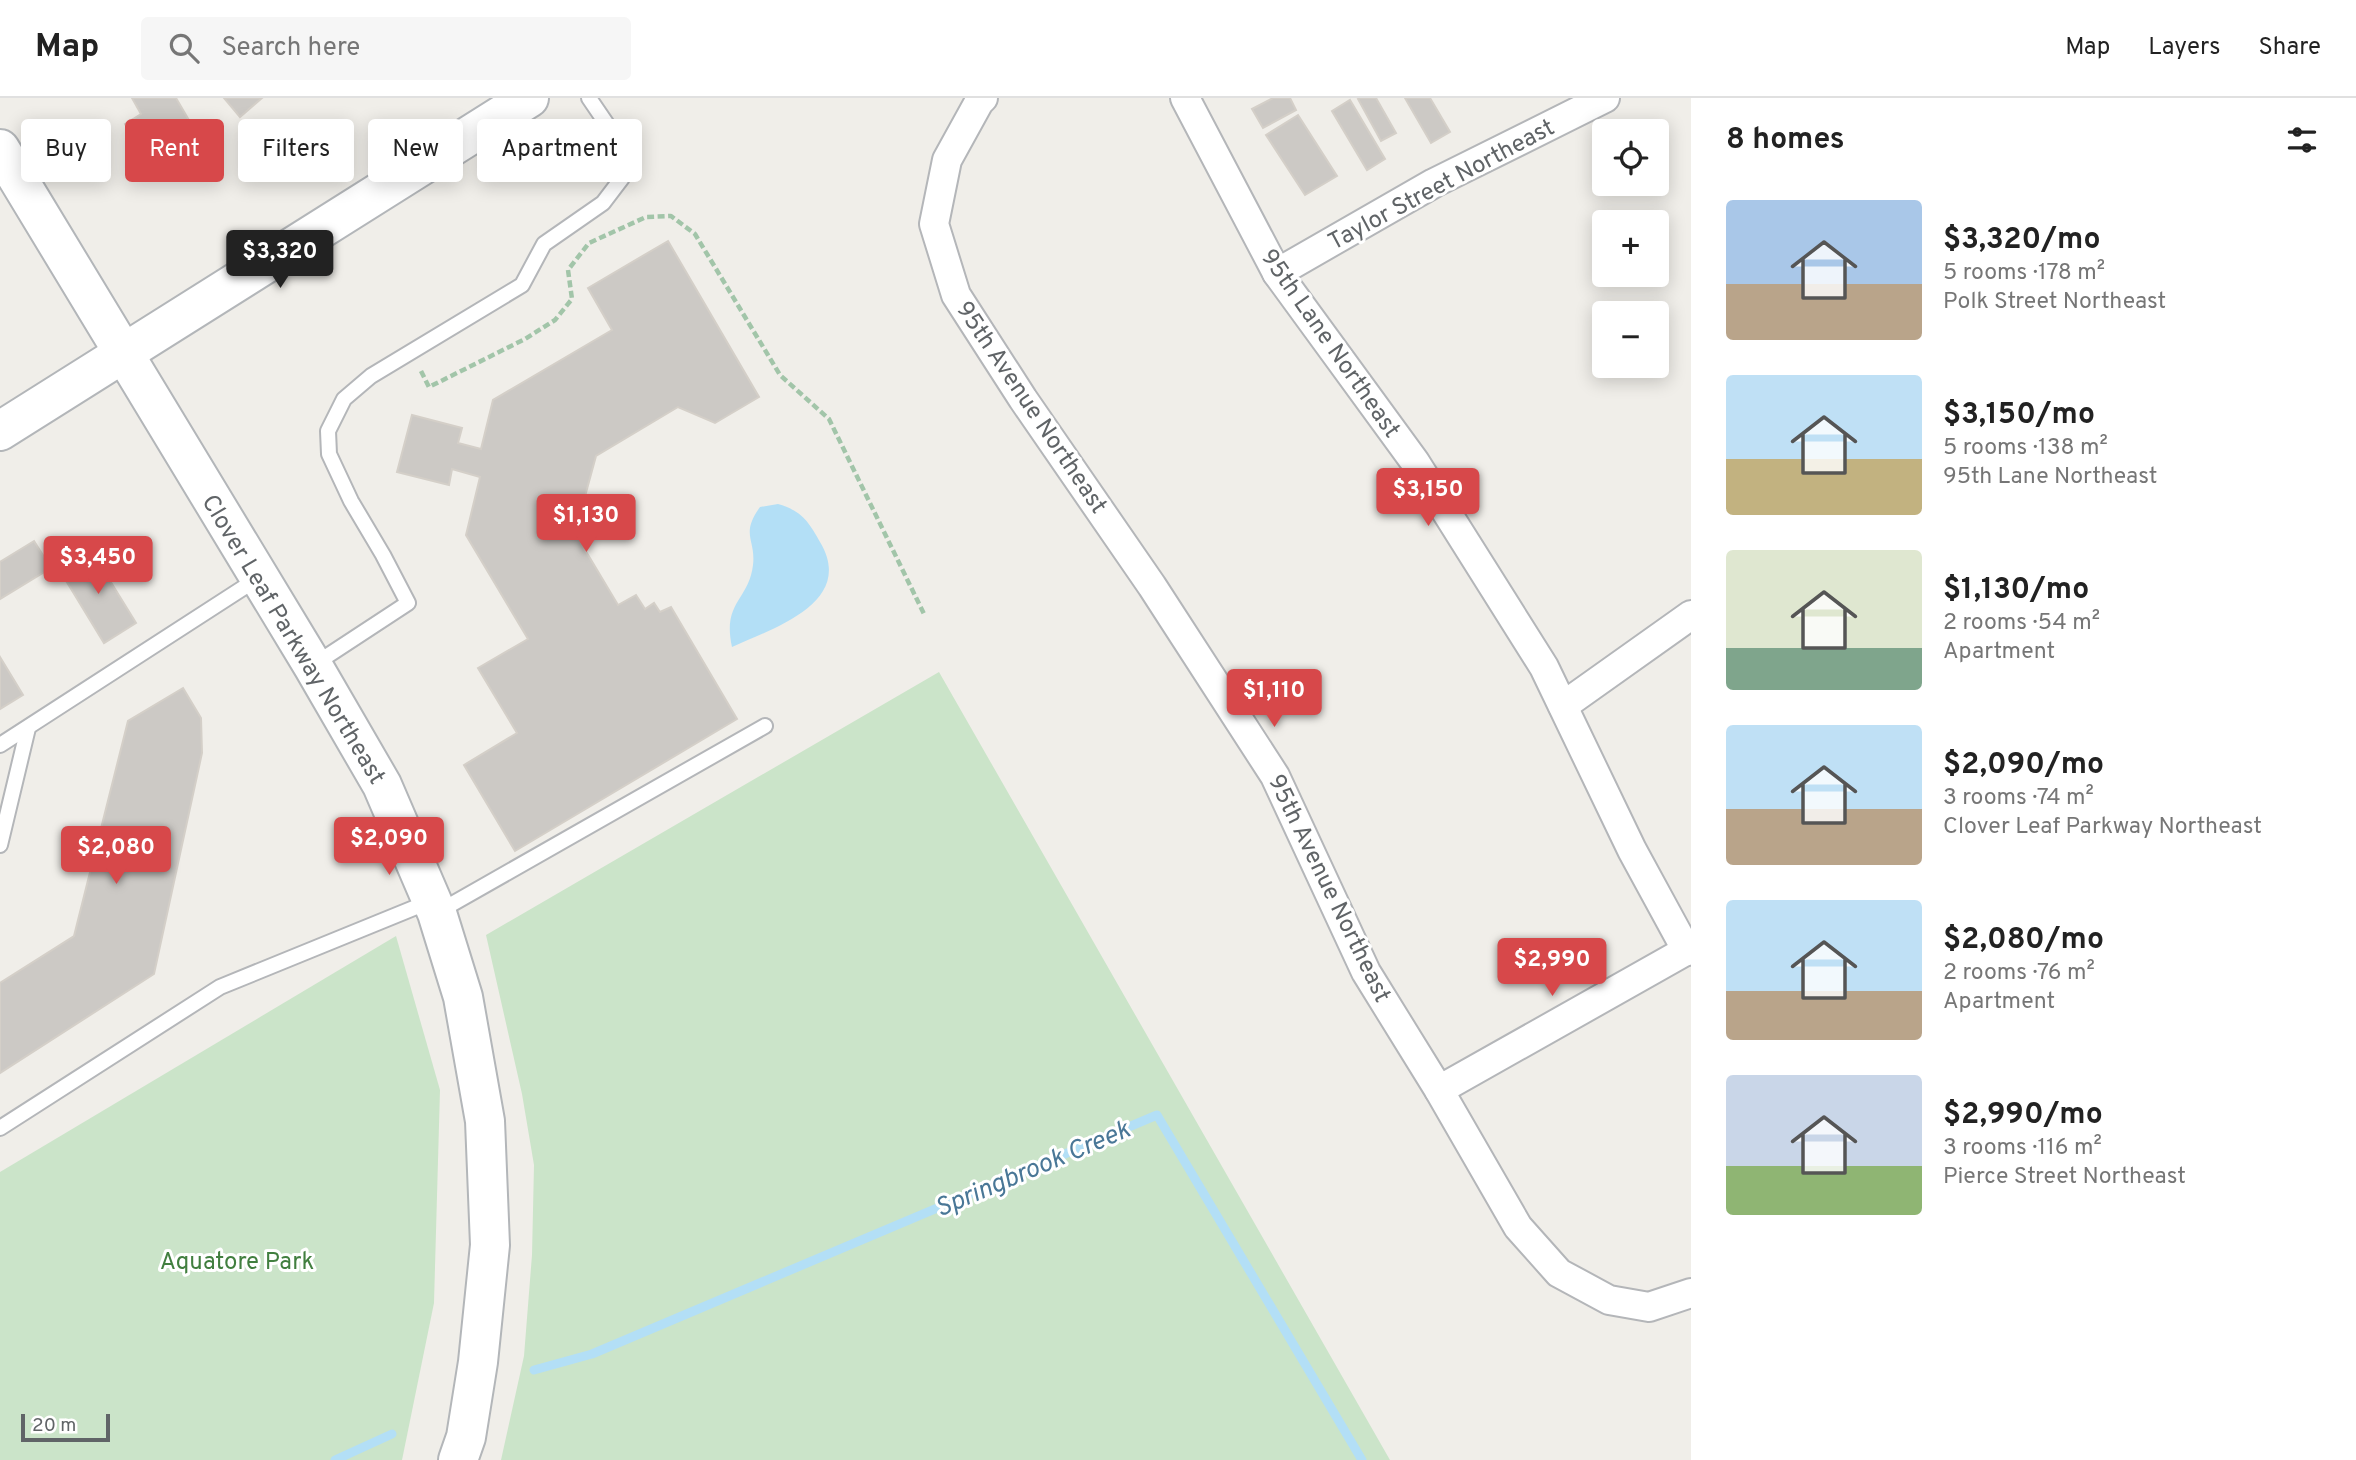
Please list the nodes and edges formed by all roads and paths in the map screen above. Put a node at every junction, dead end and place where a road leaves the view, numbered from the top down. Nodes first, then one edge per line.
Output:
1 (528, 98) edge
2 (589, 98) edge
3 (984, 98) edge
4 (1185, 98) edge
5 (1605, 98) edge
6 (0, 149) edge
7 (1277, 273) junction
8 (410, 352) junction
9 (124, 353) junction
10 (0, 431) edge
11 (259, 578) junction
12 (1691, 615) edge
13 (925, 616) dead end
14 (313, 666) junction
15 (1563, 706) junction
16 (765, 726) dead end
17 (27, 728) junction
18 (0, 745) edge
19 (0, 845) edge
20 (434, 907) junction
21 (1689, 950) edge
22 (1439, 1090) junction
23 (0, 1128) edge
24 (1691, 1293) edge
25 (458, 1460) edge

1 - 9 street
2 - 8 lane
3 - 22 street, 95th Avenue Northeast
4 - 7 street, 95th Lane Northeast
5 - 7 street, Taylor Street Northeast
6 - 9 street, Clover Leaf Parkway Northeast
7 - 15 street, 95th Lane Northeast
8 - 13 path
8 - 14 lane
9 - 10 street
9 - 11 street, Clover Leaf Parkway Northeast
11 - 14 street, Clover Leaf Parkway Northeast
11 - 17 lane
12 - 15 street
14 - 20 street, Clover Leaf Parkway Northeast
15 - 21 street, 95th Lane Northeast
16 - 20 lane
17 - 18 lane
17 - 19 lane
20 - 23 lane
20 - 25 street, Clover Leaf Parkway Northeast
21 - 22 street
22 - 24 street, 95th Avenue Northeast

